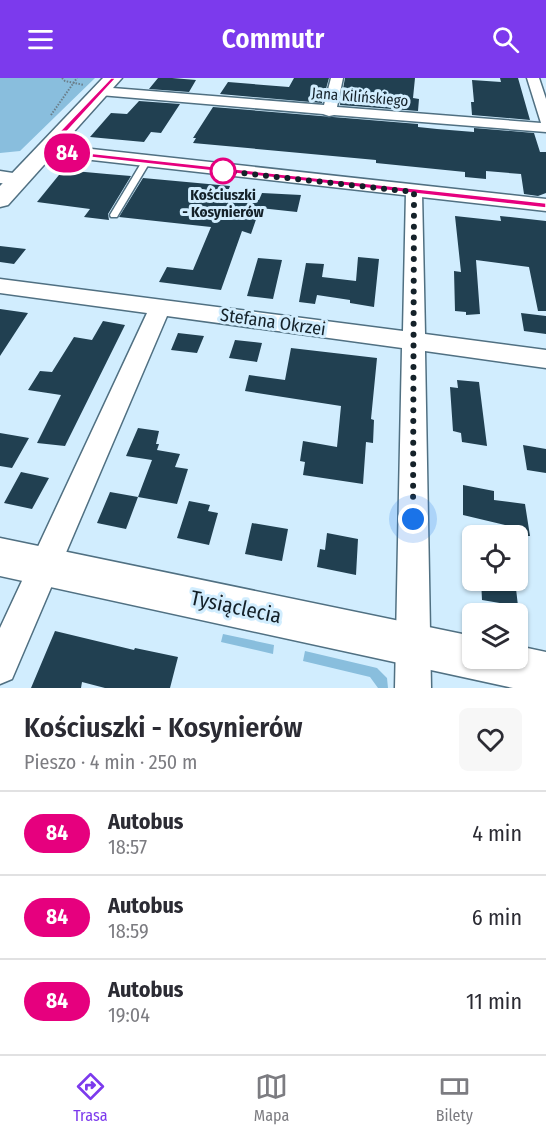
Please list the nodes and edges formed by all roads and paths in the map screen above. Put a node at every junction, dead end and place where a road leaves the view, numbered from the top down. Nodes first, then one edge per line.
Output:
1 (62, 78) edge
2 (77, 78) edge
3 (113, 78) edge
4 (337, 78) edge
5 (533, 78) edge
6 (75, 83) junction
7 (94, 88) junction
8 (329, 112) junction
9 (546, 121) edge
10 (46, 122) dead end
11 (546, 128) edge
12 (46, 150) junction
13 (146, 162) junction
14 (10, 178) edge
15 (414, 192) junction
16 (0, 200) edge
17 (546, 205) edge
18 (114, 215) dead end
19 (0, 286) edge
20 (160, 307) junction
21 (413, 341) junction
22 (546, 359) edge
23 (0, 557) edge
24 (45, 567) junction
25 (413, 644) junction
26 (462, 655) edge
27 (0, 667) edge
28 (525, 669) edge
29 (546, 674) edge
30 (413, 688) edge

1 - 6 path
2 - 6 path
3 - 7 main road
4 - 8 street
5 - 9 street
6 - 7 path
6 - 10 path
7 - 8 street, Jana Kilińskiego
7 - 12 main road
8 - 11 street, Jana Kilińskiego
12 - 13 street
12 - 14 main road
13 - 15 street
13 - 18 lane
14 - 16 main road
15 - 17 street
15 - 21 street
19 - 20 street, Stefana Okrzei
20 - 21 street, Stefana Okrzei
20 - 24 street
21 - 22 street, Stefana Okrzei
21 - 25 street
23 - 24 street, Tysiąclecia
24 - 25 street, Tysiąclecia
24 - 27 street
25 - 26 street, Tysiąclecia
25 - 30 street
28 - 29 street

